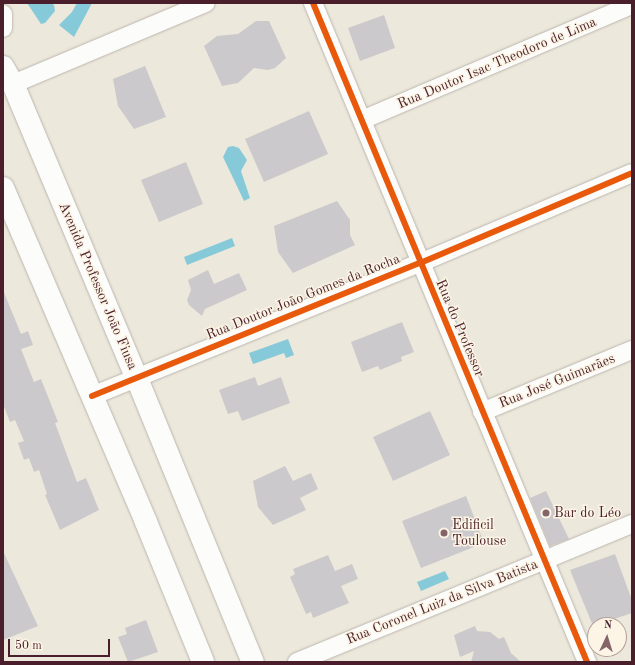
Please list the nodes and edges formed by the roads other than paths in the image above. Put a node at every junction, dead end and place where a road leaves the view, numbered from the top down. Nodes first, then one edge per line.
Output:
1 (206, 3) edge
2 (313, 3) edge
3 (632, 5) edge
4 (3, 14) edge
5 (3, 28) edge
6 (8, 75) edge
7 (362, 120) junction
8 (632, 173) edge
9 (3, 188) edge
10 (420, 263) junction
11 (632, 350) edge
12 (136, 376) junction
13 (92, 396) junction
14 (482, 412) junction
15 (632, 524) edge
16 (544, 560) junction
17 (203, 662) edge
18 (253, 662) edge
19 (297, 662) edge
20 (587, 662) edge

1 - 6 street
2 - 7 street, Rua do Professor
3 - 7 street, Rua Doutor Isac Theodoro de Lima
4 - 5 street
6 - 12 main road, Avenida Professor João Fiusa
7 - 10 street, Rua do Professor
8 - 10 street, Rua Doutor João Gomes da Rocha
9 - 13 main road
10 - 12 street, Rua Doutor João Gomes da Rocha
10 - 14 street, Rua do Professor
11 - 14 street, Rua José Guimarães
12 - 13 street, Rua Doutor João Gomes da Rocha
12 - 18 main road, Avenida Professor João Fiusa
13 - 17 main road
14 - 16 street, Rua do Professor
15 - 16 street, Rua Coronel Luiz da Silva Batista
16 - 19 street, Rua Coronel Luiz da Silva Batista
16 - 20 street, Rua do Professor

